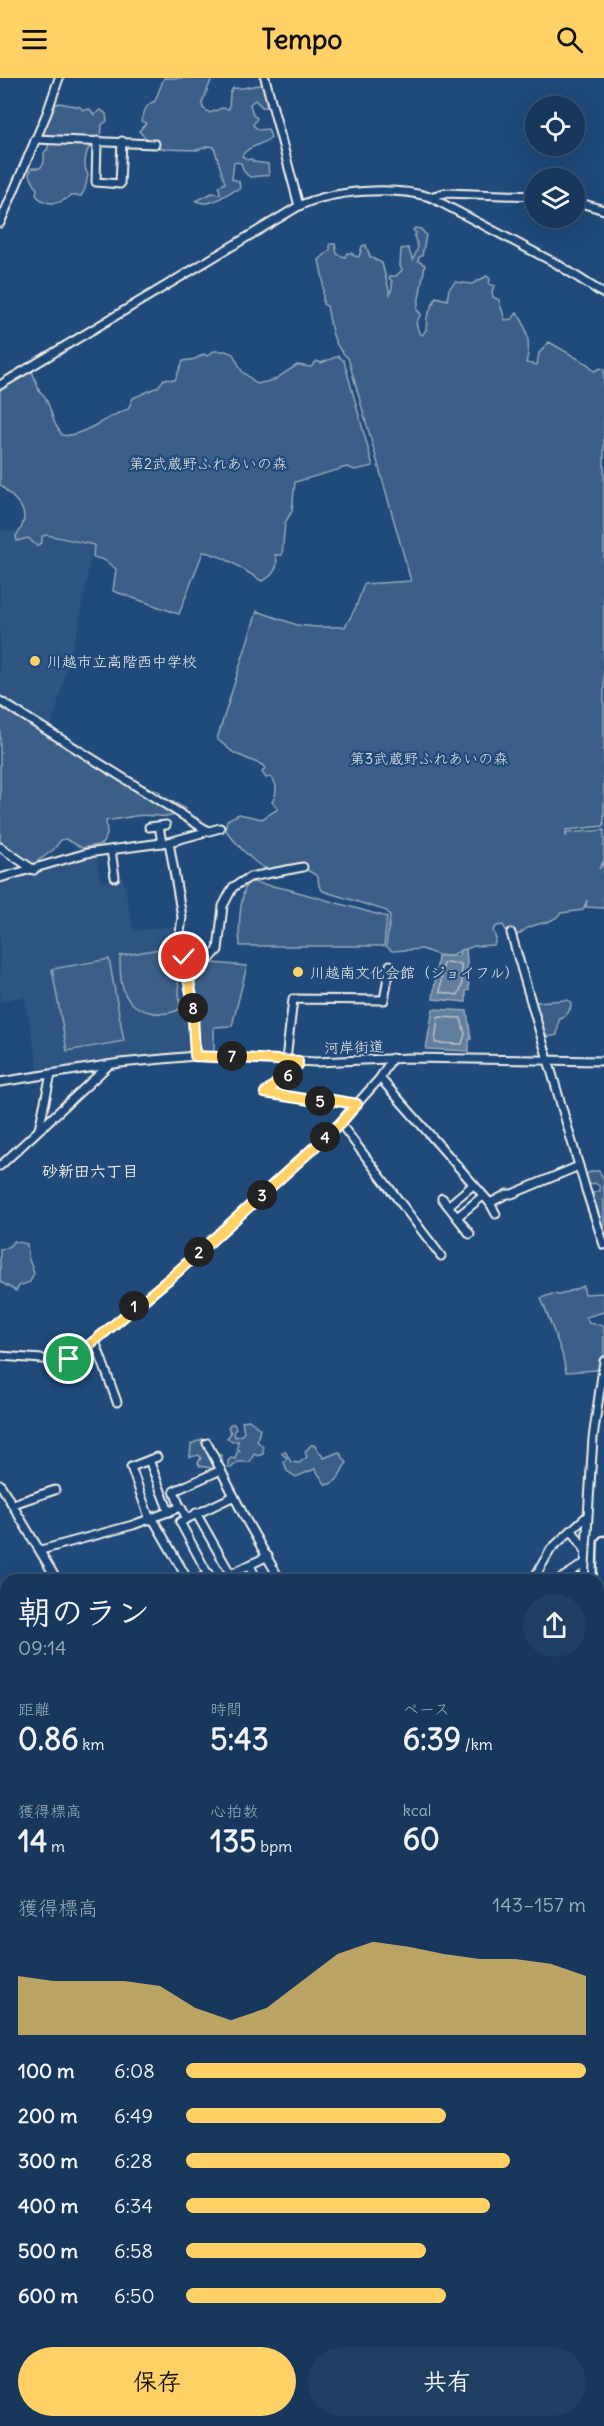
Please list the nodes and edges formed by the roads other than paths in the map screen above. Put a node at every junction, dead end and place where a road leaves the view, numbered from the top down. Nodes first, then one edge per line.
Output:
1 (59, 78) edge
2 (266, 78) edge
3 (35, 139) junction
4 (97, 141) junction
5 (122, 141) junction
6 (155, 144) dead end
7 (525, 196) edge
8 (430, 197) junction
9 (585, 204) edge
10 (299, 206) junction
11 (604, 210) edge
12 (0, 223) edge
13 (604, 294) edge
14 (0, 385) edge
15 (0, 701) edge
16 (149, 827) dead end
17 (220, 828) dead end
18 (208, 831) junction
19 (166, 842) junction
20 (0, 847) edge
21 (111, 850) junction
22 (303, 867) dead end
23 (34, 870) junction
24 (115, 877) dead end
25 (0, 878) edge
26 (511, 933) dead end
27 (390, 965) dead end
28 (189, 981) junction
29 (195, 1056) junction
30 (392, 1059) junction
31 (286, 1060) junction
32 (298, 1061) junction
33 (548, 1061) junction
34 (604, 1061) edge
35 (109, 1065) junction
36 (51, 1074) junction
37 (380, 1078) junction
38 (0, 1082) edge
39 (357, 1104) junction
40 (340, 1124) junction
41 (39, 1129) junction
42 (0, 1166) edge
43 (579, 1166) junction
44 (472, 1185) junction
45 (483, 1196) junction
46 (442, 1198) dead end
47 (490, 1203) junction
48 (448, 1206) junction
49 (496, 1214) dead end
50 (457, 1217) junction
51 (470, 1234) dead end
52 (604, 1245) edge
53 (441, 1256) dead end
54 (95, 1341) junction
55 (0, 1356) edge
56 (604, 1361) edge
57 (117, 1402) dead end
58 (594, 1435) junction
59 (604, 1436) edge
60 (207, 1443) dead end
61 (157, 1456) dead end
62 (149, 1460) junction
63 (221, 1470) junction
64 (0, 1484) edge
65 (55, 1490) dead end
66 (234, 1496) junction
67 (13, 1504) junction
68 (180, 1507) junction
69 (169, 1512) junction
70 (196, 1513) junction
71 (587, 1516) junction
72 (186, 1517) junction
73 (151, 1520) junction
74 (572, 1530) junction
75 (604, 1542) edge
76 (585, 1550) junction
77 (40, 1551) junction
78 (268, 1557) junction
79 (585, 1563) junction
80 (250, 1565) junction
81 (53, 1574) edge
82 (185, 1574) edge
83 (208, 1574) edge
84 (230, 1574) edge
85 (236, 1574) edge
86 (255, 1574) edge
87 (277, 1574) edge
88 (536, 1574) edge
89 (568, 1574) edge
90 (584, 1574) edge
91 (603, 1574) edge

1 - 3 street
2 - 10 street
3 - 4 street
3 - 12 street
4 - 5 street
4 - 5 street
5 - 6 street
7 - 8 street
8 - 10 street
8 - 13 street
9 - 11 street
10 - 14 street
15 - 18 street
16 - 19 street
17 - 18 street
18 - 19 street
19 - 21 street
19 - 28 street
20 - 23 street
21 - 23 street
21 - 24 street
22 - 28 street
23 - 25 street
26 - 33 street
27 - 31 street
28 - 29 street
29 - 31 street, 河岸街道
29 - 35 street, 河岸街道
30 - 32 street, 河岸街道
30 - 33 street, 河岸街道
30 - 37 street
31 - 32 street, 河岸街道
32 - 39 street
33 - 34 street, 河岸街道
33 - 43 street
35 - 36 street, 河岸街道
35 - 41 street
36 - 38 street, 河岸街道
36 - 41 street
37 - 39 street
37 - 44 street
39 - 40 street
40 - 53 street
40 - 54 street
41 - 42 street
43 - 47 street
43 - 52 street
44 - 45 street
44 - 48 street
45 - 47 street
45 - 50 street
46 - 48 street
47 - 49 street
48 - 50 street
50 - 51 street
54 - 55 street
54 - 57 street
56 - 58 street
58 - 59 street
58 - 71 street
60 - 63 street
61 - 62 street
62 - 69 street
62 - 73 street
63 - 66 street
63 - 68 street
64 - 67 street
65 - 67 street
66 - 70 street
66 - 78 street
67 - 77 street
68 - 69 street
68 - 72 street
69 - 73 street
70 - 72 street
70 - 84 street
71 - 74 street
71 - 76 street
72 - 83 street
73 - 77 street
73 - 82 street
74 - 76 street
74 - 88 street
75 - 91 highway
76 - 79 street
77 - 81 street
78 - 80 street
78 - 87 street
79 - 89 street
79 - 90 street
80 - 85 street
80 - 86 street

